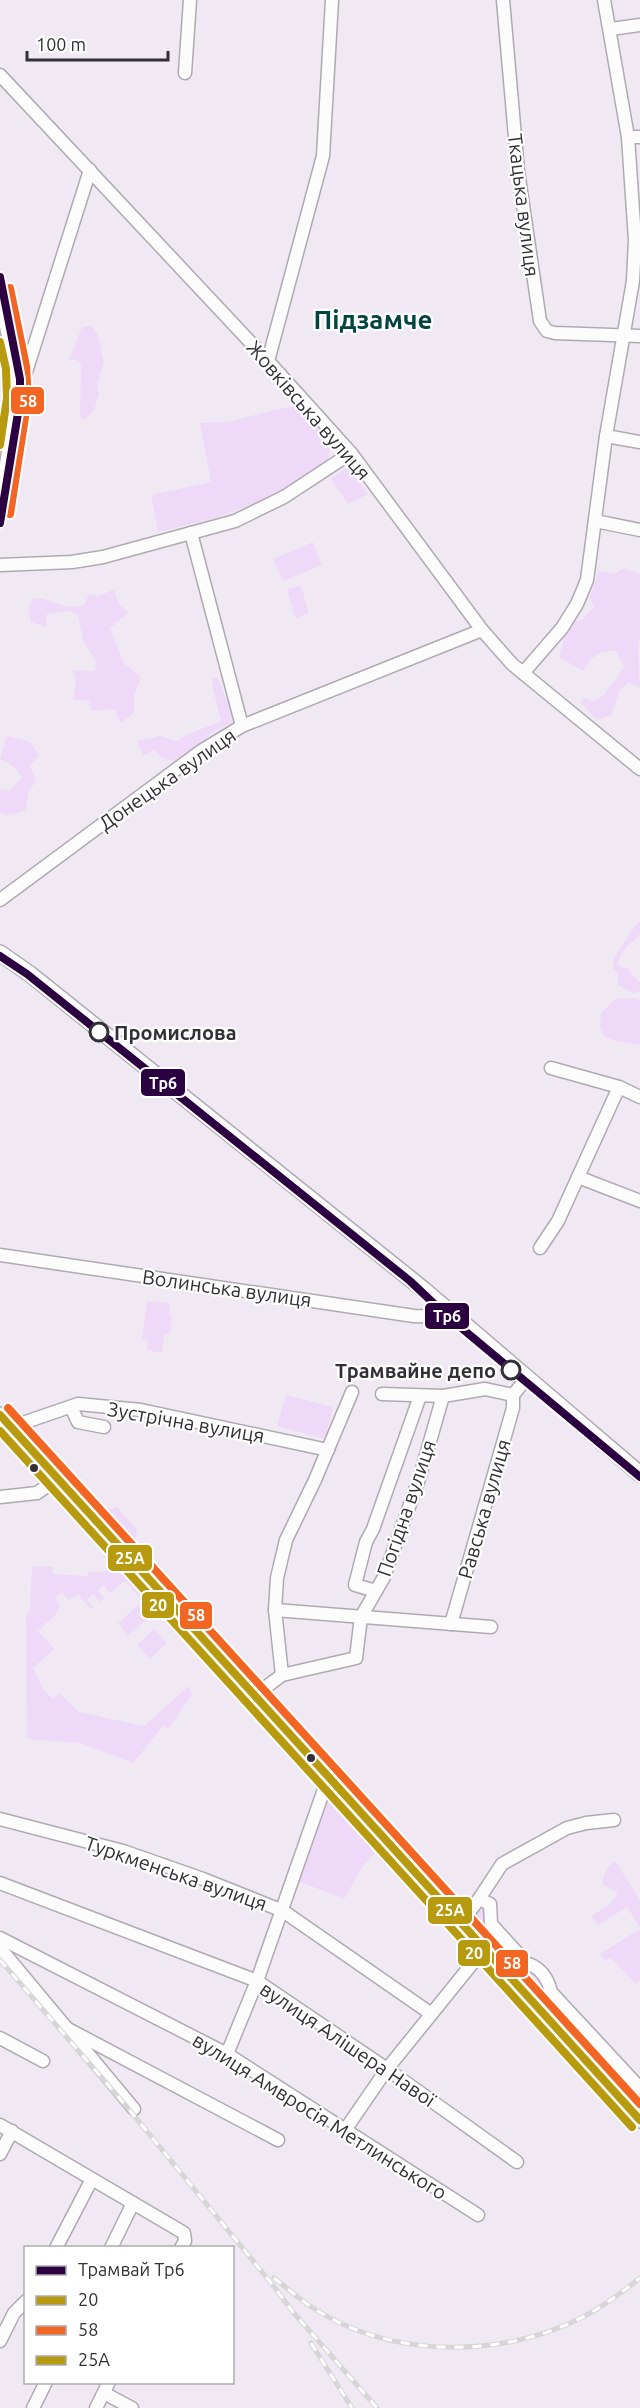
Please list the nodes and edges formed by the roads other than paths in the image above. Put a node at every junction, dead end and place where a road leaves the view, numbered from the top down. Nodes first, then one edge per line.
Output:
1 (190, 0) edge
2 (332, 0) edge
3 (503, 0) edge
4 (604, 0) edge
5 (640, 25) edge
6 (611, 29) junction
7 (185, 73) dead end
8 (0, 75) edge
9 (634, 137) edge
10 (90, 170) junction
11 (0, 290) edge
12 (623, 335) junction
13 (640, 336) edge
14 (268, 361) junction
15 (8, 367) edge
16 (18, 398) junction
17 (606, 436) junction
18 (640, 442) edge
19 (351, 453) junction
20 (4, 463) edge
21 (0, 512) edge
22 (595, 521) junction
23 (640, 530) edge
24 (191, 533) junction
25 (0, 565) edge
26 (482, 630) junction
27 (523, 673) junction
28 (243, 726) junction
29 (640, 769) edge
30 (0, 900) edge
31 (0, 952) edge
32 (551, 1068) dead end
33 (619, 1087) junction
34 (640, 1098) edge
35 (578, 1177) junction
36 (640, 1201) edge
37 (540, 1248) dead end
38 (0, 1255) edge
39 (455, 1317) junction
40 (527, 1378) junction
41 (352, 1392) dead end
42 (382, 1394) dead end
43 (513, 1395) junction
44 (420, 1396) junction
45 (443, 1396) junction
46 (71, 1407) junction
47 (0, 1415) edge
48 (10, 1427) junction
49 (104, 1427) dead end
50 (328, 1450) junction
51 (640, 1474) edge
52 (57, 1479) junction
53 (0, 1497) edge
54 (376, 1591) junction
55 (275, 1610) junction
56 (361, 1617) junction
57 (452, 1624) junction
58 (491, 1627) dead end
59 (282, 1675) junction
60 (254, 1696) junction
61 (328, 1778) junction
62 (0, 1819) edge
63 (614, 1820) dead end
64 (0, 1883) edge
65 (479, 1899) junction
66 (283, 1911) junction
67 (461, 1923) junction
68 (0, 1938) edge
69 (0, 1948) edge
70 (484, 1948) junction
71 (525, 1967) junction
72 (512, 1978) junction
73 (257, 1981) junction
74 (430, 2013) junction
75 (68, 2029) junction
76 (0, 2037) edge
77 (227, 2054) junction
78 (43, 2061) dead end
79 (387, 2069) junction
80 (640, 2088) edge
81 (134, 2109) dead end
82 (640, 2120) edge
83 (0, 2125) edge
84 (345, 2130) junction
85 (12, 2131) junction
86 (278, 2140) dead end
87 (0, 2154) edge
88 (517, 2162) dead end
89 (92, 2179) junction
90 (133, 2203) junction
91 (478, 2215) dead end
92 (57, 2246) edge
93 (112, 2246) edge
94 (182, 2246) edge
95 (24, 2303) edge
96 (0, 2341) edge
97 (44, 2384) edge
98 (106, 2388) edge
99 (33, 2408) edge
100 (96, 2408) edge
101 (132, 2408) edge

1 - 7 street
2 - 14 street
3 - 12 street, Ткацька вулиця
4 - 6 street
5 - 6 street
6 - 9 street
8 - 10 street, Жовківська вулиця
9 - 12 street
10 - 14 street, Жовківська вулиця
10 - 16 street
11 - 15 main road
12 - 13 street, Ткацька вулиця
12 - 17 street
14 - 19 street, Жовківська вулиця
15 - 16 main road
16 - 20 main road
17 - 18 street
17 - 22 street
19 - 24 street
19 - 26 street, Жовківська вулиця
20 - 21 main road
22 - 23 street
22 - 27 street
24 - 25 street
24 - 28 street
26 - 27 street, Жовківська вулиця
26 - 28 street, Донецька вулиця
27 - 29 street, Жовківська вулиця
28 - 30 street, Донецька вулиця
31 - 39 main road
32 - 33 street
33 - 34 street
33 - 35 street
35 - 36 street
35 - 37 street
38 - 39 street, Волинська вулиця
39 - 40 main road
40 - 43 street
40 - 51 main road
41 - 50 street
42 - 44 street
43 - 45 street
43 - 57 street, Равська вулиця
44 - 45 street
44 - 54 street
45 - 54 street, Погідна вулиця
46 - 48 street, Зустрічна вулиця
46 - 49 street
46 - 50 street, Зустрічна вулиця
47 - 48 main road
48 - 52 main road
50 - 55 street
52 - 53 street
52 - 60 main road
54 - 56 street, Погідна вулиця
55 - 56 street
55 - 59 street
56 - 57 street
56 - 59 street
57 - 58 street
59 - 60 street
60 - 61 main road
61 - 66 street
61 - 67 main road
62 - 66 street, Туркменська вулиця
63 - 65 street
64 - 73 street, вулиця Алішера Навої
65 - 67 street
65 - 71 street
66 - 73 street
66 - 74 street, Туркменська вулиця
67 - 70 main road
68 - 77 street, вулиця Амвросія Метлинського
69 - 75 street
70 - 72 main road
70 - 74 street
71 - 72 street
71 - 80 street
72 - 82 main road
73 - 77 street
73 - 79 street, вулиця Алішера Навої
74 - 79 street
75 - 81 street
75 - 86 street
76 - 78 street
77 - 84 street, вулиця Амвросія Метлинського
79 - 84 street
79 - 88 street, вулиця Алішера Навої
83 - 85 street
84 - 91 street, вулиця Амвросія Метлинського
85 - 87 street
85 - 89 street
89 - 90 street
89 - 92 street
90 - 93 street
90 - 94 street
95 - 96 street
97 - 99 street
98 - 100 street
98 - 101 street

